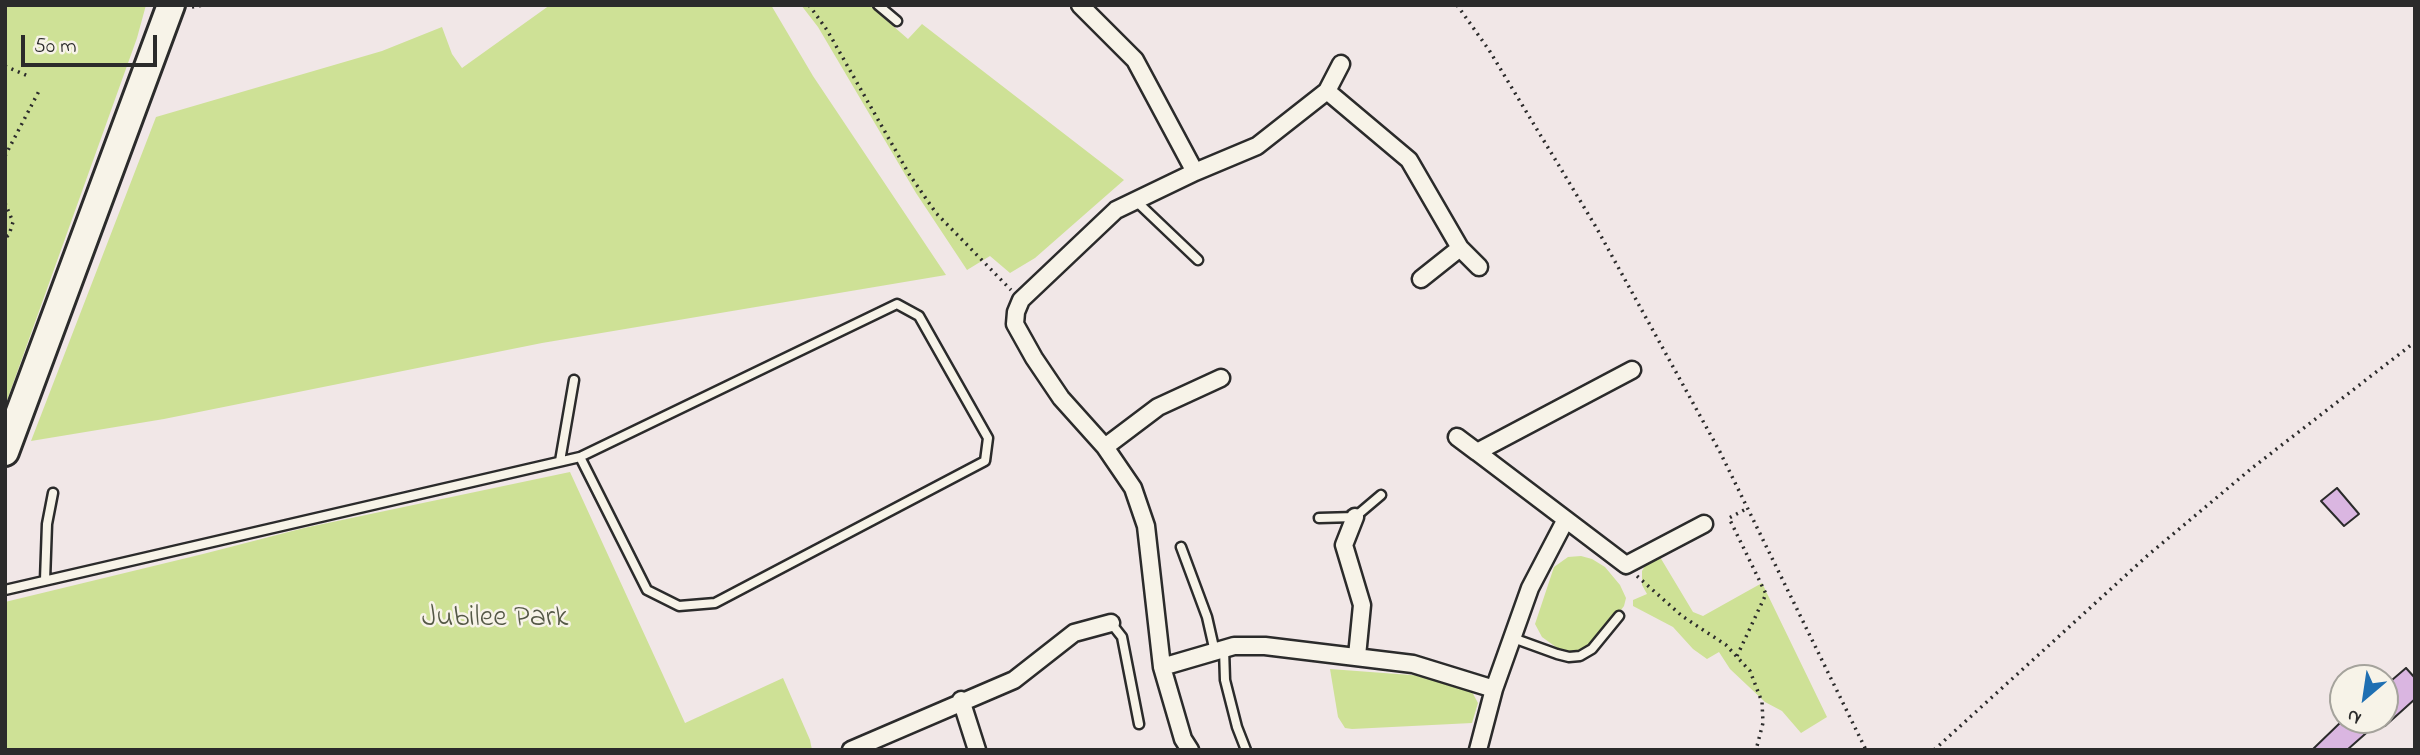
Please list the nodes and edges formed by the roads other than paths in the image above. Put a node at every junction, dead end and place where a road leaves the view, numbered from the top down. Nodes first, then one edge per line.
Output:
1 (171, 5) edge
2 (878, 5) edge
3 (1080, 5) edge
4 (897, 21) dead end
5 (1341, 64) dead end
6 (1327, 91) junction
7 (1195, 172) junction
8 (1135, 200) junction
9 (1460, 248) junction
10 (1198, 260) dead end
11 (1479, 267) dead end
12 (1421, 279) dead end
13 (1632, 370) dead end
14 (1222, 378) dead end
15 (574, 380) dead end
16 (1457, 437) dead end
17 (1104, 447) junction
18 (5, 452) edge
19 (1477, 452) junction
20 (580, 457) junction
21 (560, 461) junction
22 (53, 493) dead end
23 (1381, 495) dead end
24 (1355, 517) junction
25 (1319, 518) dead end
26 (1565, 521) junction
27 (1704, 524) dead end
28 (1181, 547) dead end
29 (46, 580) junction
30 (5, 590) edge
31 (1619, 616) dead end
32 (1111, 623) joint
33 (1513, 638) junction
34 (1219, 651) junction
35 (1357, 656) junction
36 (1162, 667) junction
37 (1494, 689) junction
38 (961, 701) junction
39 (1139, 724) dead end
40 (851, 750) edge
41 (977, 750) edge
42 (1190, 750) edge
43 (1246, 750) edge
44 (1478, 750) edge

1 - 18 main road
2 - 4 lane
3 - 7 street
5 - 6 street
6 - 7 street
6 - 9 street
7 - 8 street
8 - 10 lane
8 - 17 street
9 - 11 street
9 - 12 street
13 - 19 street
14 - 17 street
15 - 21 lane
16 - 19 street
17 - 36 street
19 - 26 street
20 - 20 lane
20 - 21 lane
21 - 29 lane
22 - 29 lane
23 - 24 lane
24 - 25 lane
24 - 35 street
26 - 27 street
26 - 33 street
28 - 34 lane
29 - 30 lane
31 - 33 lane
32 - 38 street
32 - 39 lane
33 - 37 street
34 - 35 street
34 - 36 street
34 - 43 lane
35 - 37 street
36 - 42 street
37 - 44 street
38 - 40 street
38 - 41 street

